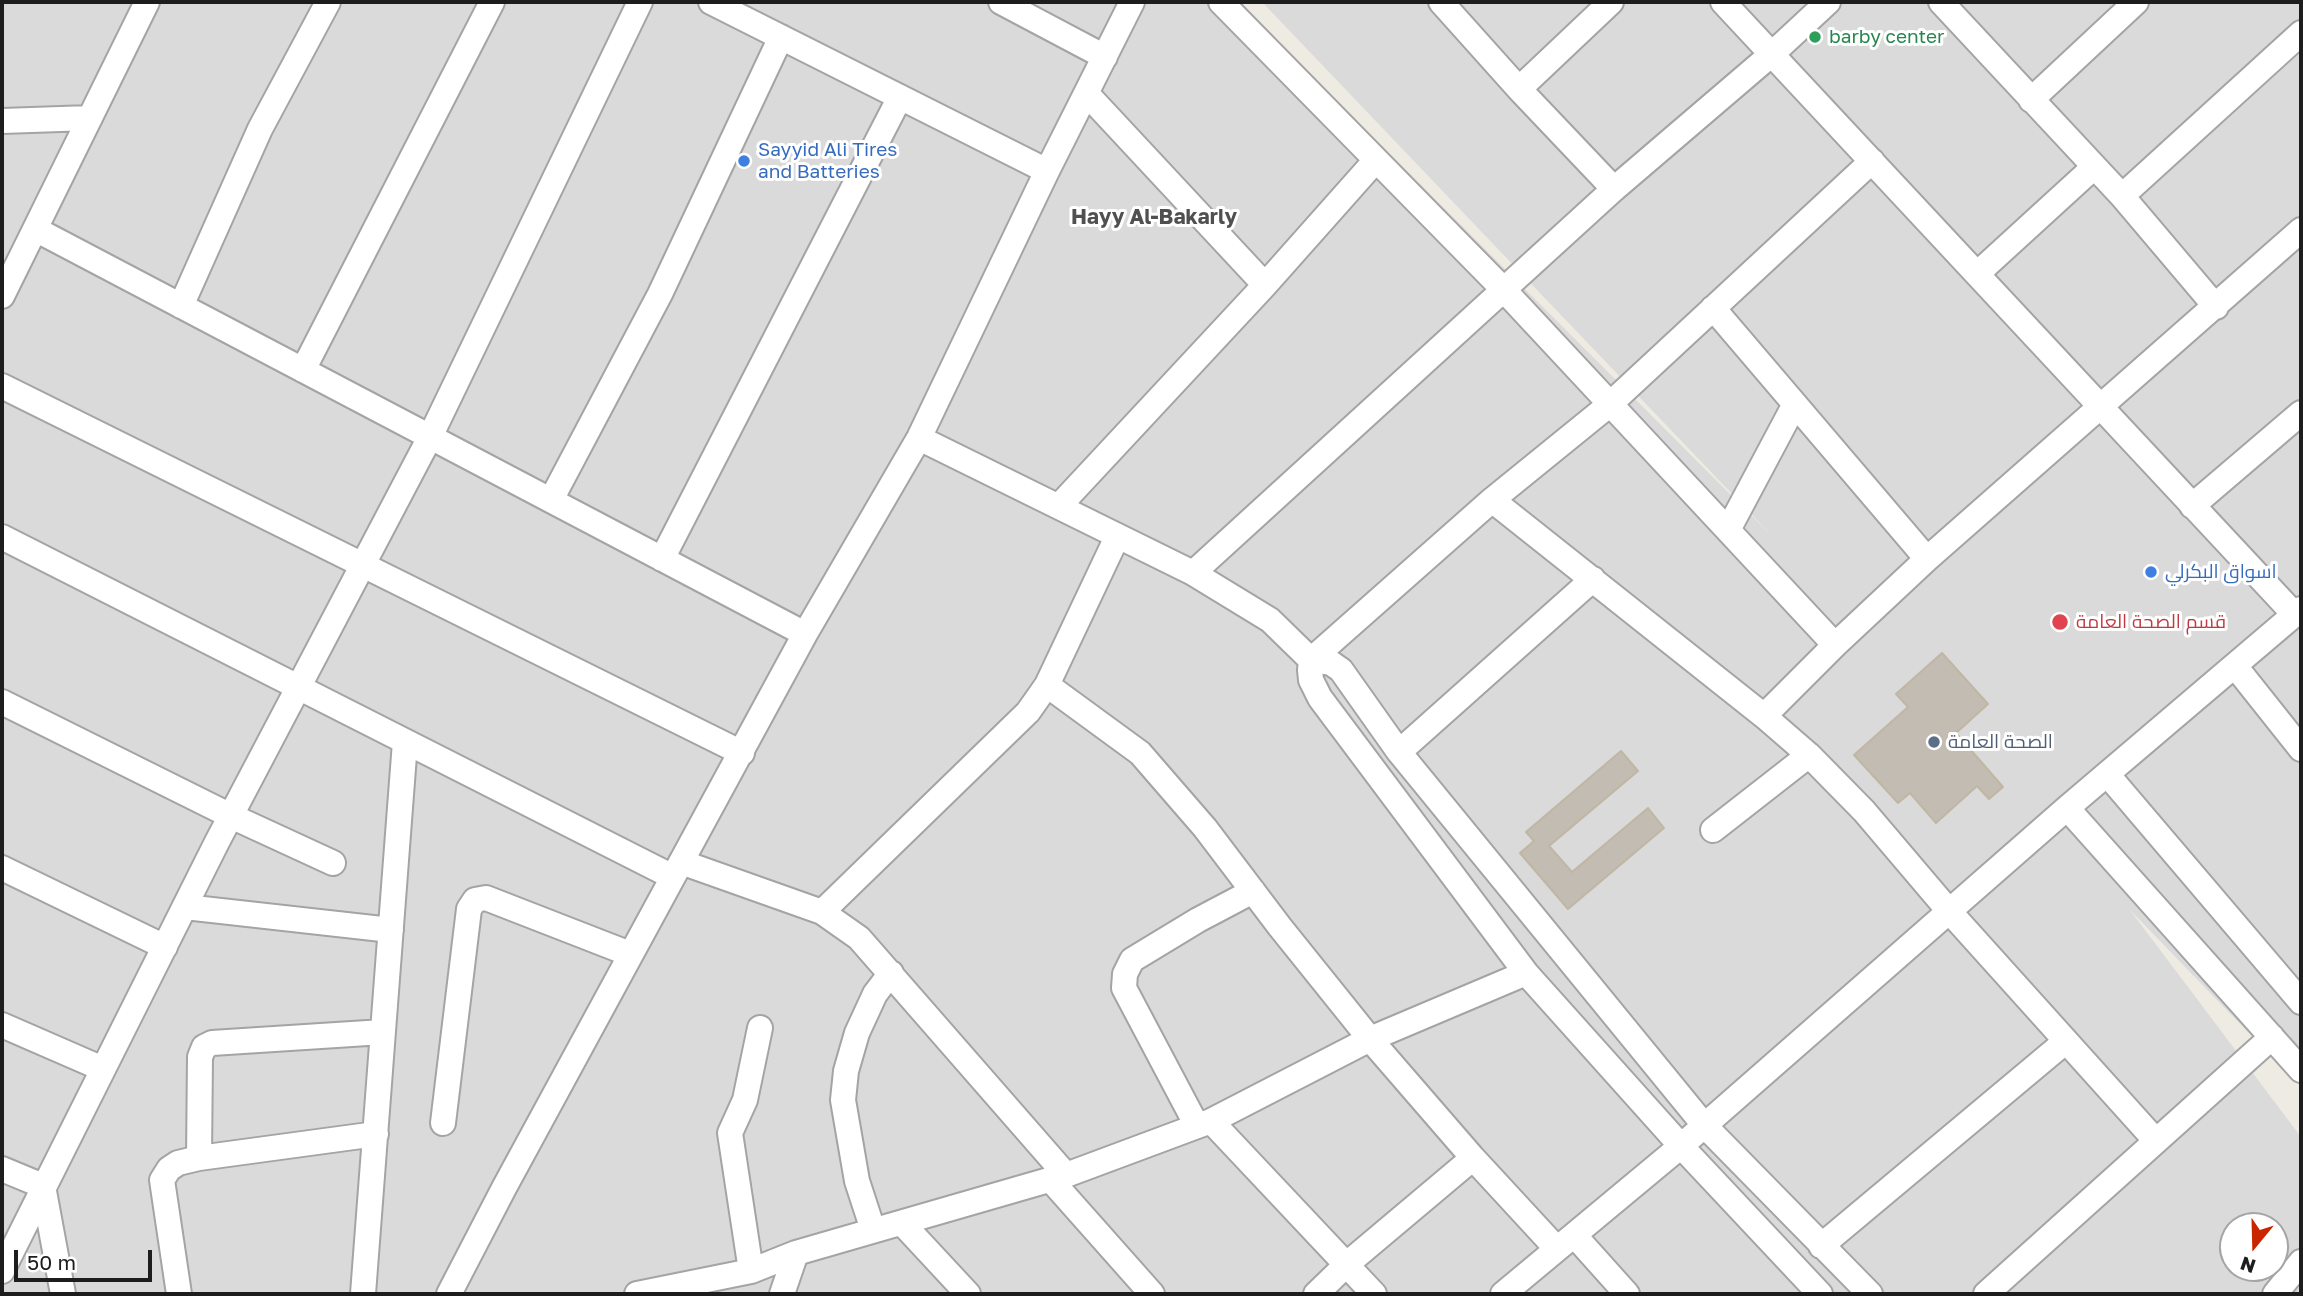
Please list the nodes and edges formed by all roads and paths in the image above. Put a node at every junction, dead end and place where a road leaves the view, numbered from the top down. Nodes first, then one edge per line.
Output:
1 (148, 2) edge
2 (328, 2) edge
3 (492, 2) edge
4 (640, 2) edge
5 (711, 2) edge
6 (1001, 2) edge
7 (1132, 2) edge
8 (1221, 2) edge
9 (1441, 2) edge
10 (1611, 2) edge
11 (1723, 2) edge
12 (1828, 2) edge
13 (1941, 2) edge
14 (2136, 2) edge
15 (2301, 33) edge
16 (781, 37) junction
17 (1773, 53) junction
18 (1105, 57) junction
19 (1519, 89) junction
20 (1087, 94) junction
21 (900, 97) junction
22 (2031, 100) junction
23 (90, 118) junction
24 (2, 121) edge
25 (1376, 160) junction
26 (1872, 161) junction
27 (2094, 167) junction
28 (1047, 171) junction
29 (1614, 189) junction
30 (2122, 196) junction
31 (35, 229) junction
32 (2301, 230) edge
33 (1978, 273) junction
34 (1265, 285) junction
35 (1503, 289) junction
36 (2, 296) edge
37 (181, 306) junction
38 (2216, 307) junction
39 (1713, 308) junction
40 (303, 370) junction
41 (2, 386) edge
42 (1795, 404) junction
43 (1609, 405) junction
44 (2101, 407) junction
45 (2301, 413) edge
46 (430, 437) junction
47 (919, 438) junction
48 (551, 500) junction
49 (1492, 500) junction
50 (1060, 506) junction
51 (2192, 506) junction
52 (1728, 530) junction
53 (2, 537) edge
54 (1117, 537) junction
55 (662, 559) junction
56 (1927, 559) junction
57 (364, 566) junction
58 (1193, 573) junction
59 (1593, 579) junction
60 (2298, 612) edge
61 (805, 634) junction
62 (1835, 645) junction
63 (1311, 660) junction
64 (2235, 666) junction
65 (1047, 685) junction
66 (299, 688) junction
67 (2, 702) edge
68 (1764, 716) junction
69 (405, 742) junction
70 (2301, 749) edge
71 (1399, 752) junction
72 (741, 753) junction
73 (1809, 755) junction
74 (2107, 774) junction
75 (2067, 808) junction
76 (231, 816) junction
77 (1713, 830) dead end
78 (334, 863) dead end
79 (2, 868) edge
80 (677, 869) junction
81 (1253, 891) junction
82 (185, 906) junction
83 (1949, 911) junction
84 (822, 912) junction
85 (391, 930) junction
86 (164, 947) junction
87 (630, 954) junction
88 (891, 973) junction
89 (1526, 973) junction
90 (2301, 1002) edge
91 (2, 1025) edge
92 (760, 1028) dead end
93 (383, 1032) junction
94 (2272, 1037) junction
95 (1370, 1039) junction
96 (2066, 1041) junction
97 (103, 1069) junction
98 (2301, 1070) edge
99 (443, 1123) dead end
100 (1204, 1123) junction
101 (1704, 1125) junction
102 (376, 1134) junction
103 (2156, 1141) junction
104 (1681, 1146) junction
105 (1473, 1157) junction
106 (199, 1158) junction
107 (2, 1169) edge
108 (1058, 1177) junction
109 (43, 1186) junction
110 (902, 1223) junction
111 (873, 1230) junction
112 (1566, 1242) junction
113 (1821, 1247) junction
114 (796, 1253) junction
115 (2301, 1262) edge
116 (1347, 1264) junction
117 (2, 1271) edge
118 (751, 1271) junction
119 (63, 1294) edge
120 (179, 1294) edge
121 (363, 1294) edge
122 (449, 1294) edge
123 (637, 1294) edge
124 (782, 1294) edge
125 (968, 1294) edge
126 (1152, 1294) edge
127 (1316, 1294) edge
128 (1374, 1294) edge
129 (1503, 1294) edge
130 (1627, 1294) edge
131 (1820, 1294) edge
132 (1870, 1294) edge
133 (1986, 1294) edge
134 (2275, 1294) edge

1 - 23 street
2 - 37 street
3 - 40 street
4 - 46 street
5 - 16 street
6 - 18 street
7 - 18 street
8 - 25 street
9 - 19 street
10 - 19 street
11 - 17 street
12 - 17 street
13 - 22 street
14 - 22 street
15 - 30 street
16 - 21 street
16 - 48 street
17 - 26 street
17 - 29 street
18 - 20 street
19 - 29 street
20 - 28 street
20 - 34 street
21 - 28 street
21 - 55 street
22 - 27 street
23 - 24 street
23 - 31 street
25 - 34 street
25 - 35 street
26 - 33 street
26 - 39 street
27 - 30 street
27 - 33 street
28 - 47 street
29 - 35 street
30 - 38 street
31 - 36 street
31 - 37 street
32 - 38 street
33 - 44 street
34 - 50 street
35 - 43 street
35 - 58 street
37 - 40 street
38 - 44 street
39 - 42 street
39 - 43 street
40 - 46 street
41 - 57 street
42 - 52 street
42 - 56 street
43 - 49 street
43 - 52 street
44 - 51 street
44 - 56 street
45 - 51 street
46 - 48 street
46 - 57 street
47 - 50 street
47 - 61 street
48 - 55 street
49 - 59 street
49 - 63 street
50 - 54 street
51 - 60 street
52 - 62 street
53 - 66 street
54 - 58 street
54 - 65 street
55 - 61 street
56 - 62 street
57 - 66 street
57 - 72 street
58 - 63 street
59 - 68 street
59 - 71 street
60 - 64 street
61 - 72 street
62 - 68 street
63 - 71 street
63 - 89 street
64 - 70 street
64 - 74 street
65 - 81 street
65 - 84 street
66 - 69 street
66 - 76 street
67 - 76 street
68 - 73 street
69 - 80 street
69 - 85 street
71 - 101 street
72 - 80 street
73 - 77 street
73 - 83 street
74 - 75 street
74 - 90 street
75 - 83 street
75 - 94 street
76 - 78 street
76 - 82 street
79 - 86 street
80 - 84 street
80 - 87 street
81 - 95 street
81 - 100 street
82 - 85 street
82 - 86 street
83 - 96 street
83 - 101 street
84 - 88 street
85 - 93 street
86 - 97 street
87 - 99 street
87 - 122 street
88 - 108 street
88 - 111 street
89 - 95 street
89 - 104 street
91 - 97 street
92 - 118 street
93 - 102 street
93 - 106 street
94 - 98 street
94 - 103 street
95 - 100 street
95 - 105 street
96 - 103 street
96 - 113 street
97 - 109 street
100 - 108 street
100 - 116 street
101 - 104 street
101 - 113 street
102 - 106 street
102 - 121 street
103 - 133 street
104 - 112 street
104 - 131 street
105 - 112 street
105 - 116 street
106 - 120 street
107 - 109 street
108 - 110 street
108 - 126 street
109 - 117 street
109 - 119 street
110 - 111 street
110 - 125 street
111 - 114 street
112 - 129 street
112 - 130 street
113 - 132 street
114 - 118 street
114 - 124 street
115 - 134 street
116 - 127 street
116 - 128 street
118 - 123 street

